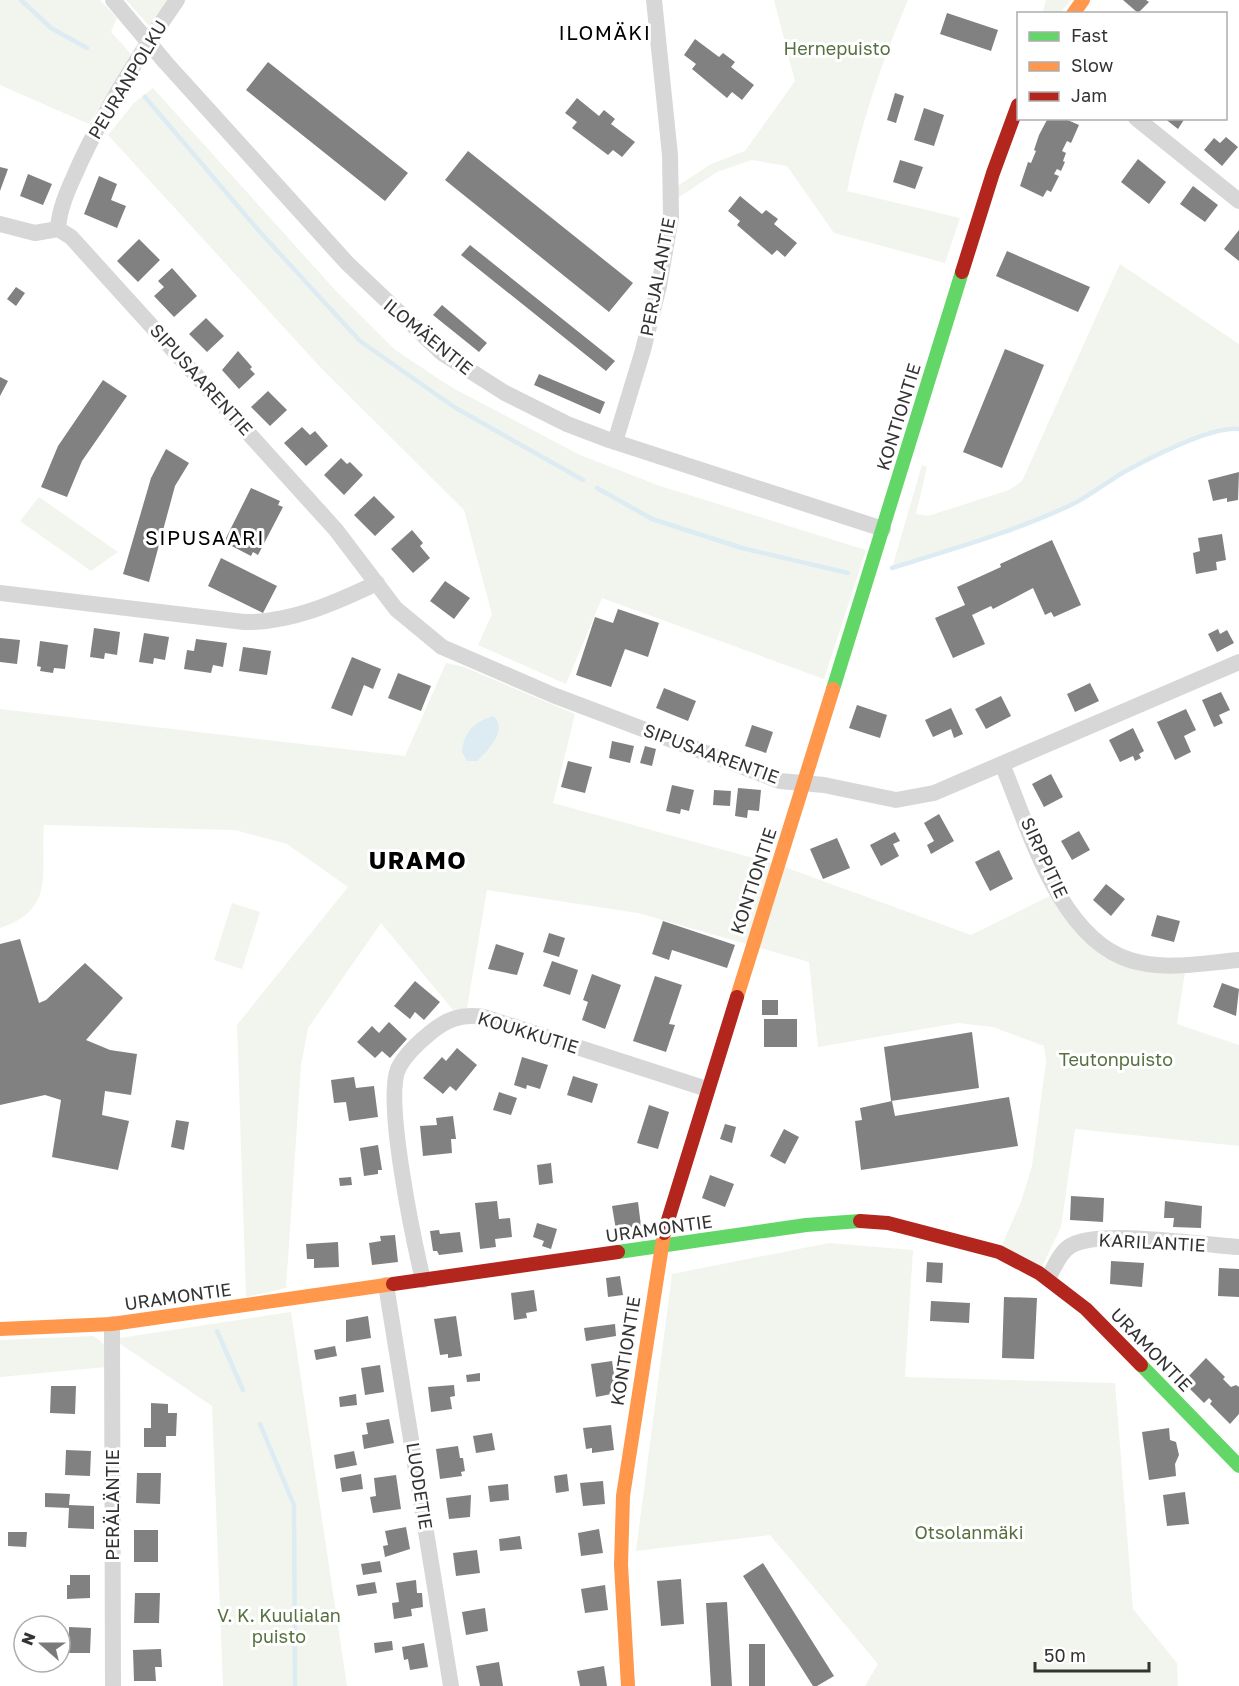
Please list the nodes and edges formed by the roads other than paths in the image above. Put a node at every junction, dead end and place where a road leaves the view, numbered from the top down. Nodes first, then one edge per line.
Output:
1 (113, 0) edge
2 (177, 0) edge
3 (654, 0) edge
4 (147, 41) junction
5 (1017, 108) edge
6 (1138, 120) edge
7 (1239, 201) edge
8 (0, 224) edge
9 (58, 229) junction
10 (615, 442) junction
11 (884, 529) junction
12 (377, 583) junction
13 (0, 592) edge
14 (1239, 662) edge
15 (1002, 764) junction
16 (803, 784) junction
17 (1239, 960) edge
18 (707, 1089) junction
19 (660, 1245) junction
20 (1239, 1247) edge
21 (1048, 1278) junction
22 (423, 1280) junction
23 (386, 1286) junction
24 (112, 1324) junction
25 (0, 1329) edge
26 (1239, 1466) edge
27 (113, 1686) edge
28 (451, 1686) edge
29 (628, 1686) edge

1 - 4 street, ILOMÄENTIE
2 - 4 street, PEURANPOLKU
3 - 10 street, PERJALANTIE
4 - 9 street, PEURANPOLKU
4 - 10 street, ILOMÄENTIE
5 - 11 street, KONTIONTIE
6 - 7 street
8 - 9 street
9 - 12 street, SIPUSAARENTIE
10 - 11 street, ILOMÄENTIE
11 - 16 street, KONTIONTIE
12 - 13 street
12 - 16 street, SIPUSAARENTIE
14 - 15 street, SIPUSAARENTIE
15 - 16 street, SIPUSAARENTIE
15 - 17 street, SIRPPITIE
16 - 18 street, KONTIONTIE
18 - 19 street, KONTIONTIE
18 - 22 street, KOUKKUTIE
19 - 21 street, URAMONTIE
19 - 22 street, URAMONTIE
19 - 29 street, KONTIONTIE
20 - 21 street, KARILANTIE
21 - 26 street, URAMONTIE
22 - 23 street, URAMONTIE
23 - 24 street, URAMONTIE
23 - 28 street, LUODETIE
24 - 25 street, URAMONTIE
24 - 27 street, PERÄLÄNTIE

